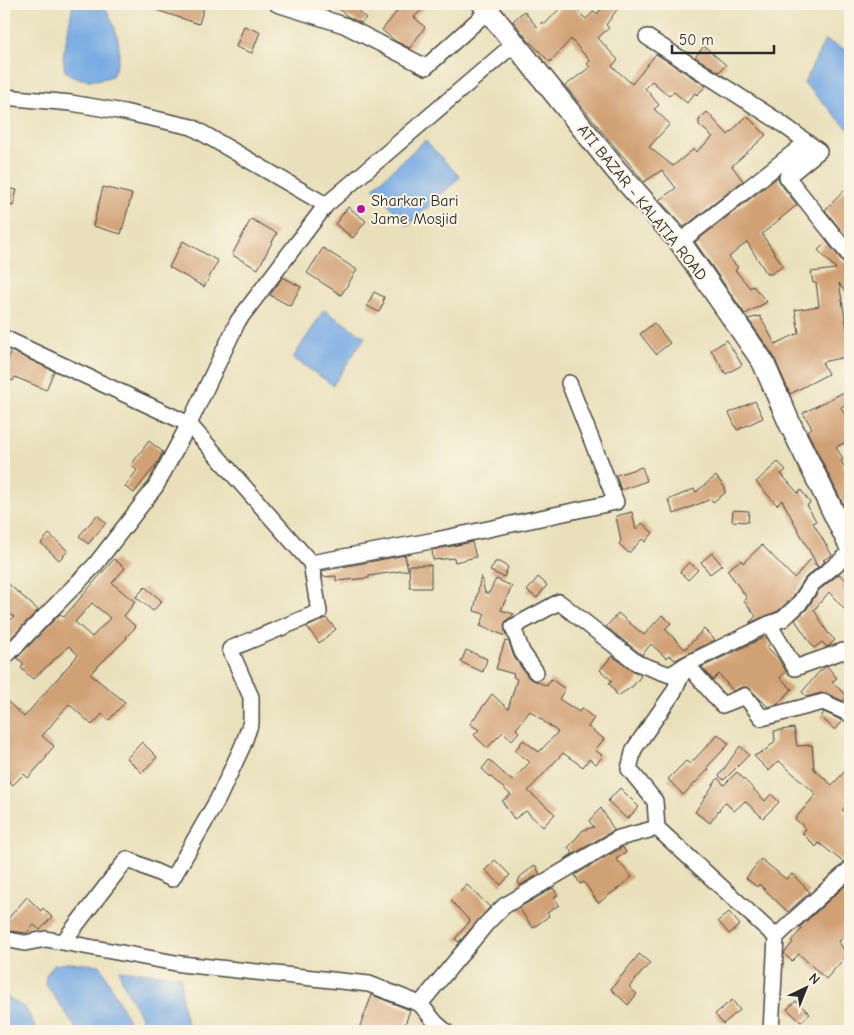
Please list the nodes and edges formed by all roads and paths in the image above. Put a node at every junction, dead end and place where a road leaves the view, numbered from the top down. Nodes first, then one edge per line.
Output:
1 (277, 4) edge
2 (485, 7) edge
3 (648, 37) dead end
4 (514, 44) junction
5 (4, 98) edge
6 (807, 142) junction
7 (326, 205) junction
8 (680, 242) junction
9 (850, 256) edge
10 (4, 338) edge
11 (569, 384) dead end
12 (189, 424) junction
13 (850, 545) edge
14 (312, 563) junction
15 (769, 624) junction
16 (850, 654) edge
17 (4, 658) edge
18 (687, 664) junction
19 (536, 672) dead end
20 (850, 714) edge
21 (657, 828) junction
22 (850, 869) edge
23 (776, 937) junction
24 (4, 938) edge
25 (63, 942) junction
26 (420, 1004) junction
27 (445, 1031) edge
28 (771, 1031) edge

1 - 2 street
2 - 4 main road, ATI BAZAR - KALATIA ROAD
3 - 6 street
4 - 7 street
4 - 8 main road, ATI BAZAR - KALATIA ROAD
5 - 7 street
6 - 8 street
6 - 9 street
7 - 12 street
8 - 13 main road, ATI BAZAR - KALATIA ROAD
10 - 12 street
11 - 14 street
12 - 14 street
12 - 17 street
13 - 15 street
14 - 25 street
15 - 16 street
15 - 18 street
18 - 19 street
18 - 20 street
18 - 21 street
21 - 23 street
21 - 26 street
22 - 23 street
23 - 28 street
24 - 25 street
25 - 26 street
26 - 27 street

